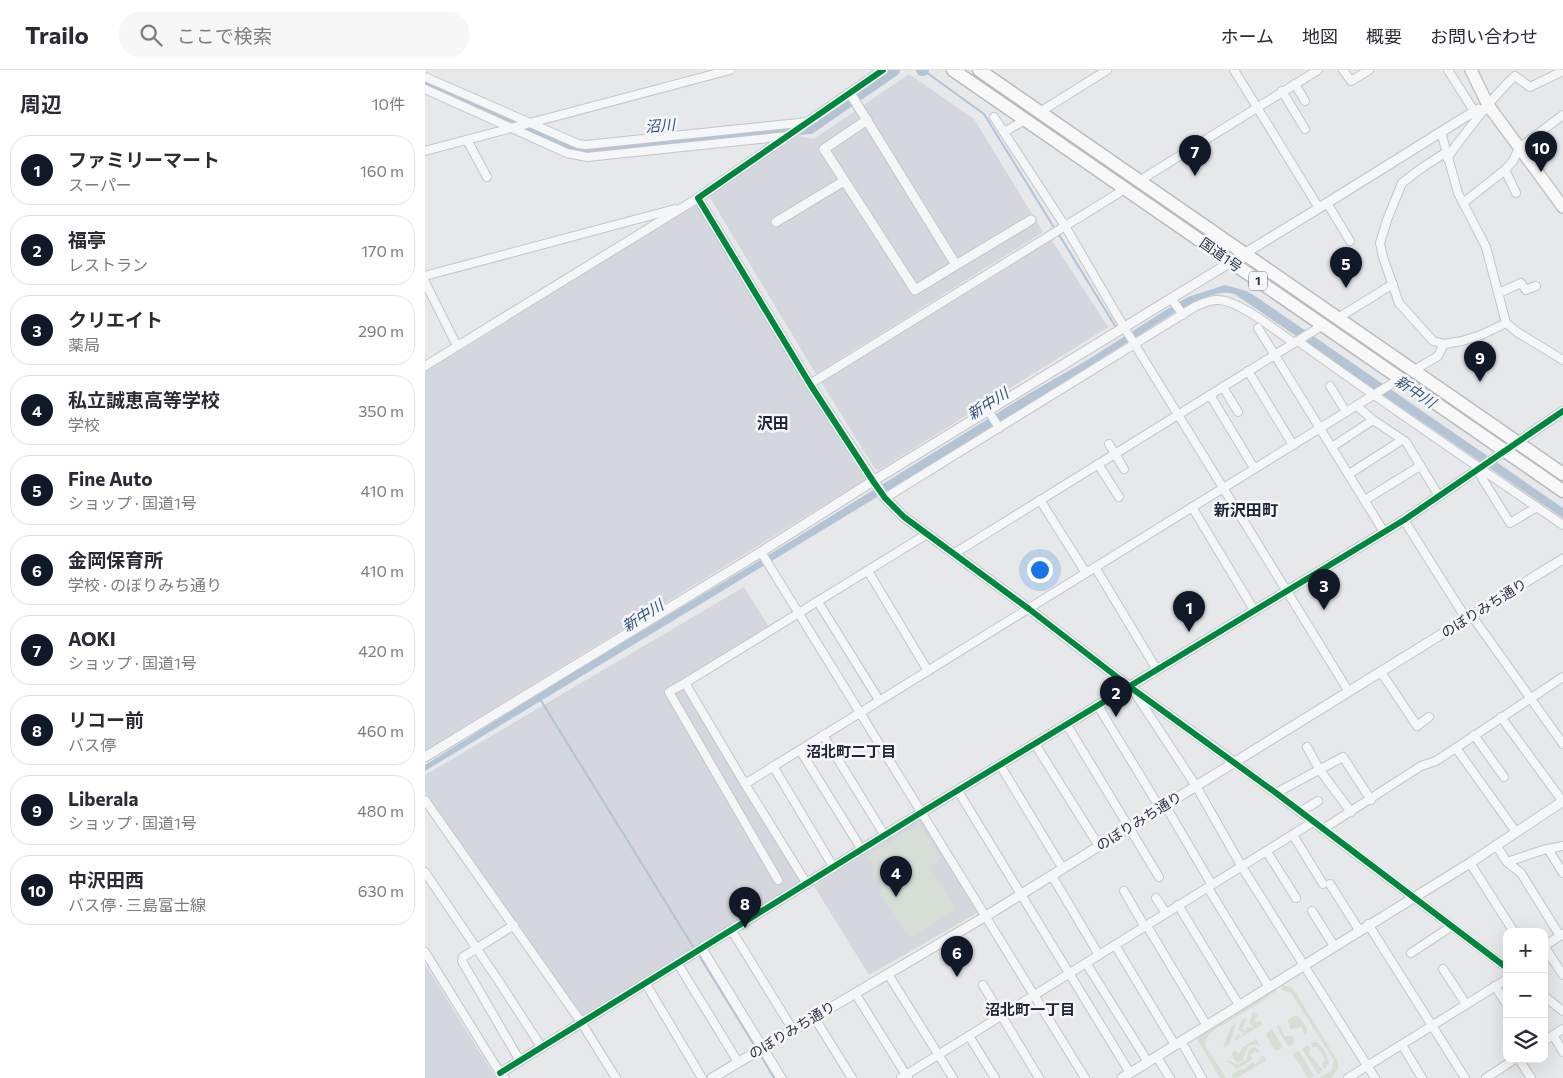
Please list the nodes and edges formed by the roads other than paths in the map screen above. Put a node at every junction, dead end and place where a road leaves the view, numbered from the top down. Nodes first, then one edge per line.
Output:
1 (730, 70) edge
2 (883, 70) edge
3 (953, 70) edge
4 (979, 70) edge
5 (1107, 70) edge
6 (1233, 70) edge
7 (1301, 70) edge
8 (1318, 70) edge
9 (1343, 70) edge
10 (1369, 70) edge
11 (1448, 70) edge
12 (1471, 70) edge
13 (1560, 71) edge
14 (425, 78) edge
15 (1305, 78) junction
16 (1295, 84) junction
17 (425, 89) edge
18 (1282, 91) junction
19 (850, 93) junction
20 (1305, 101) dead end
21 (1257, 106) junction
22 (1482, 109) junction
23 (1039, 112) junction
24 (1563, 115) edge
25 (994, 117) dead end
26 (867, 120) junction
27 (1025, 120) junction
28 (530, 124) junction
29 (806, 124) junction
30 (511, 128) junction
31 (1305, 129) dead end
32 (1004, 132) junction
33 (1441, 132) junction
34 (789, 135) junction
35 (467, 140) junction
36 (1519, 148) junction
37 (425, 151) edge
38 (1446, 155) junction
39 (1505, 170) junction
40 (487, 177) dead end
41 (844, 181) junction
42 (1139, 181) junction
43 (1125, 189) junction
44 (1517, 193) dead end
45 (697, 198) junction
46 (1463, 203) junction
47 (685, 206) junction
48 (1323, 206) junction
49 (1563, 208) edge
50 (1031, 220) dead end
51 (776, 222) dead end
52 (1065, 226) junction
53 (1350, 241) dead end
54 (1245, 253) junction
55 (1231, 262) junction
56 (956, 265) junction
57 (425, 276) edge
58 (425, 282) edge
59 (1393, 284) junction
60 (1535, 286) dead end
61 (1499, 293) junction
62 (1172, 300) junction
63 (1181, 314) junction
64 (1338, 318) junction
65 (1506, 323) junction
66 (1125, 328) junction
67 (1258, 328) dead end
68 (1319, 328) junction
69 (1296, 342) junction
70 (1136, 344) junction
71 (1444, 344) junction
72 (457, 346) junction
73 (1276, 355) junction
74 (1563, 360) edge
75 (425, 366) edge
76 (1413, 371) junction
77 (1248, 372) junction
78 (1396, 381) junction
79 (810, 384) junction
80 (1330, 386) dead end
81 (1223, 387) junction
82 (1210, 395) junction
83 (1374, 395) junction
84 (1357, 406) junction
85 (988, 410) junction
86 (1563, 411) edge
87 (1238, 412) dead end
88 (1346, 412) junction
89 (1179, 414) junction
90 (1373, 420) junction
91 (999, 428) junction
92 (1321, 428) junction
93 (1402, 440) junction
94 (1517, 442) junction
95 (1109, 444) dead end
96 (1293, 445) junction
97 (1332, 447) junction
98 (1502, 453) junction
99 (1114, 454) junction
100 (1098, 464) junction
101 (1420, 466) junction
102 (1254, 468) junction
103 (1479, 469) junction
104 (1124, 470) dead end
105 (1349, 474) junction
106 (1563, 474) edge
107 (873, 481) junction
108 (1224, 487) junction
109 (1563, 491) edge
110 (884, 496) junction
111 (1439, 496) junction
112 (1119, 497) dead end
113 (1041, 500) junction
114 (1365, 500) junction
115 (1192, 507) junction
116 (1537, 507) junction
117 (1404, 520) junction
118 (1563, 525) edge
119 (1385, 532) junction
120 (927, 534) junction
121 (761, 552) junction
122 (955, 553) junction
123 (1563, 558) edge
124 (1095, 567) junction
125 (868, 571) junction
126 (1086, 573) junction
127 (1287, 590) junction
128 (818, 602) junction
129 (1029, 608) junction
130 (1254, 610) junction
131 (799, 614) junction
132 (1469, 618) junction
133 (1157, 670) junction
134 (928, 671) junction
135 (1381, 672) junction
136 (1563, 676) edge
137 (685, 683) junction
138 (1130, 687) junction
139 (1349, 692) junction
140 (1531, 698) junction
141 (879, 700) junction
142 (1098, 706) junction
143 (861, 712) junction
144 (1429, 717) dead end
145 (1501, 717) junction
146 (1067, 725) junction
147 (823, 735) junction
148 (1474, 735) junction
149 (1035, 744) junction
150 (1563, 744) edge
151 (1307, 747) dead end
152 (1456, 748) junction
153 (800, 750) junction
154 (425, 757) edge
155 (1235, 762) junction
156 (1000, 765) junction
157 (773, 766) junction
158 (1319, 769) junction
159 (1504, 777) dead end
160 (745, 784) junction
161 (1195, 786) junction
162 (958, 791) junction
163 (1276, 793) junction
164 (425, 800) edge
165 (1371, 800) junction
166 (1318, 801) dead end
167 (1563, 802) edge
168 (1163, 807) junction
169 (922, 812) junction
170 (1300, 812) junction
171 (1351, 812) junction
172 (1313, 822) junction
173 (1130, 827) junction
174 (1323, 829) junction
175 (1516, 832) junction
176 (1293, 835) junction
177 (885, 836) junction
178 (1496, 845) junction
179 (1099, 846) junction
180 (1563, 846) edge
181 (1548, 849) junction
182 (862, 850) junction
183 (1267, 852) junction
184 (1470, 862) junction
185 (1507, 862) junction
186 (1242, 867) junction
187 (834, 868) junction
188 (1063, 869) junction
189 (425, 872) edge
190 (1563, 873) edge
191 (1052, 876) junction
192 (1159, 877) dead end
193 (778, 880) dead end
194 (807, 884) junction
195 (1210, 887) junction
196 (1123, 891) dead end
197 (1020, 895) junction
198 (1414, 897) junction
199 (1156, 898) dead end
200 (1297, 898) dead end
201 (1178, 905) junction
202 (1312, 911) dead end
203 (1166, 913) junction
204 (986, 916) junction
205 (1368, 924) junction
206 (514, 925) junction
207 (1146, 926) junction
208 (1452, 926) junction
209 (1511, 928) edge
210 (1359, 930) junction
211 (732, 931) junction
212 (1561, 935) edge
213 (1548, 943) edge
214 (1115, 946) junction
215 (1334, 946) junction
216 (477, 949) junction
217 (702, 949) junction
218 (425, 952) edge
219 (1548, 952) edge
220 (1411, 953) dead end
221 (1099, 955) junction
222 (1086, 963) junction
223 (678, 964) junction
224 (1304, 965) junction
225 (1503, 965) edge
226 (1443, 969) dead end
227 (888, 974) junction
228 (1069, 974) junction
229 (1563, 975) edge
230 (1503, 981) edge
231 (646, 984) junction
232 (983, 985) dead end
233 (1495, 986) junction
234 (1269, 987) junction
235 (855, 993) junction
236 (1034, 994) junction
237 (1503, 999) edge
238 (1548, 999) edge
239 (1466, 1004) junction
240 (1239, 1005) junction
241 (1563, 1011) edge
242 (1002, 1015) junction
243 (814, 1017) junction
244 (581, 1022) junction
245 (1433, 1025) junction
246 (1207, 1026) junction
247 (1563, 1029) edge
248 (793, 1030) junction
249 (1553, 1035) junction
250 (969, 1036) junction
251 (1548, 1038) edge
252 (1178, 1043) junction
253 (1402, 1045) junction
254 (542, 1048) junction
255 (759, 1050) junction
256 (1563, 1052) edge
257 (939, 1056) junction
258 (1157, 1056) junction
259 (520, 1061) junction
260 (738, 1062) junction
261 (1148, 1062) junction
262 (1511, 1063) edge
263 (1520, 1063) edge
264 (1367, 1066) junction
265 (502, 1076) edge
266 (1126, 1076) edge
267 (905, 1077) edge
268 (616, 1078) edge
269 (702, 1078) edge
270 (712, 1078) edge
271 (781, 1078) edge
272 (852, 1078) edge
273 (953, 1078) edge
274 (995, 1078) edge
275 (1039, 1078) edge
276 (1085, 1078) edge
277 (1170, 1078) edge
278 (1202, 1078) edge
279 (1348, 1078) edge
280 (1375, 1078) edge
281 (1422, 1078) edge
282 (1465, 1078) edge
283 (1487, 1078) edge
284 (1531, 1078) edge

1 - 28 street
2 - 19 street
3 - 27 highway, 国道1号 / 1
4 - 23 highway, 国道1号 / 1
5 - 23 street
6 - 21 street
7 - 15 street
8 - 15 street
9 - 10 street
11 - 22 street
12 - 22 main road
13 - 22 street
14 - 28 street
15 - 16 street
16 - 18 street
16 - 20 street
17 - 30 street
18 - 21 street
18 - 31 street
19 - 26 street
19 - 29 street
21 - 42 street
21 - 48 street
22 - 33 street
22 - 36 main road
22 - 38 street
23 - 42 highway, 国道1号 / 1
24 - 36 street
25 - 32 street
26 - 41 street
26 - 56 street
27 - 32 street
27 - 43 highway, 国道1号 / 1
28 - 29 street
28 - 30 street
29 - 34 street
30 - 34 street
30 - 35 street
32 - 52 street
33 - 38 street
33 - 48 street
34 - 45 street
35 - 37 street
35 - 40 street
36 - 39 street
36 - 49 main road
38 - 46 street
38 - 59 street
39 - 44 street
39 - 46 street
41 - 51 street
41 - 56 street
42 - 54 highway, 国道1号 / 1
43 - 52 street
43 - 55 highway, 国道1号 / 1
45 - 47 street
45 - 79 street
46 - 61 street
47 - 57 street
47 - 72 street
48 - 53 street
48 - 54 street
50 - 56 street
52 - 66 street
52 - 79 street
54 - 55 street
54 - 64 highway, 国道1号 / 1
55 - 62 street
55 - 68 highway, 国道1号 / 1
58 - 72 street
59 - 64 street
59 - 71 street
60 - 61 street
61 - 65 street
62 - 63 street
62 - 66 street
63 - 69 street
63 - 70 street
64 - 76 highway, 国道1号 / 1
65 - 71 street
65 - 74 street
66 - 70 street
66 - 85 street
67 - 73 street
68 - 69 street
68 - 78 highway, 国道1号 / 1
69 - 73 street
69 - 83 street
70 - 89 street
70 - 91 street
71 - 76 street
72 - 75 street
73 - 77 street
73 - 92 street
76 - 94 highway, 国道1号 / 1
77 - 81 street
77 - 96 street
78 - 83 street
78 - 98 highway, 国道1号 / 1
79 - 107 street
80 - 88 street
81 - 82 street
81 - 87 street
82 - 89 street
82 - 102 street
83 - 84 street
83 - 103 street
84 - 88 street
84 - 90 street
85 - 91 street
85 - 107 street
86 - 94 street
88 - 92 street
89 - 99 street
89 - 108 street
90 - 93 street
90 - 97 street
91 - 110 street
92 - 96 street
92 - 97 street
93 - 101 street
93 - 105 street
94 - 98 street
94 - 106 highway, 国道1号 / 1
95 - 99 street
96 - 102 street
97 - 105 street
98 - 103 street
98 - 109 highway, 国道1号 / 1
99 - 100 street
99 - 104 street
100 - 112 street
100 - 113 street
101 - 111 street
101 - 114 street
102 - 108 street
103 - 111 street
103 - 116 street
103 - 116 street
105 - 114 street
107 - 110 street
107 - 121 street
108 - 115 street
108 - 127 street
110 - 120 street
111 - 117 street
113 - 122 street
113 - 126 street
114 - 119 street
115 - 124 street
115 - 130 street
116 - 118 street
117 - 119 street
117 - 132 street
119 - 127 street
120 - 122 street
120 - 125 street
121 - 131 street
121 - 154 street
122 - 129 street
123 - 132 street, のぼりみち通り
124 - 126 street
124 - 133 street
125 - 128 street
125 - 134 street
126 - 129 street
127 - 130 street
127 - 139 street
128 - 131 street
128 - 141 street
129 - 134 street
129 - 138 street
130 - 133 street
131 - 137 street
131 - 143 street
132 - 135 street, のぼりみち通り
132 - 140 street
133 - 138 street
134 - 141 street
135 - 139 street, のぼりみち通り
135 - 144 street
136 - 140 street
137 - 160 street
137 - 193 street
138 - 142 street
138 - 155 street
138 - 161 street
139 - 155 street, のぼりみち通り
140 - 145 street
140 - 150 street
141 - 143 street
142 - 146 street
142 - 168 street
143 - 147 street
143 - 169 street
145 - 148 street
145 - 167 street
146 - 149 street
146 - 173 street
147 - 153 street
147 - 177 street
148 - 152 street
148 - 159 street
149 - 156 street
149 - 179 street
151 - 158 street
152 - 165 street
152 - 175 street
153 - 157 street
153 - 182 street
155 - 161 street, のぼりみち通り
155 - 163 street
156 - 162 street
156 - 188 street
157 - 160 street
157 - 187 street
158 - 163 street
158 - 165 street
158 - 171 street
160 - 194 street
161 - 168 street, のぼりみち通り
161 - 186 street
162 - 169 street
162 - 197 street
163 - 170 street
164 - 206 street
165 - 171 street
166 - 170 street
167 - 175 street
168 - 173 street, のぼりみち通り
168 - 195 street
169 - 177 street
169 - 204 street
170 - 172 street
171 - 174 street
172 - 174 street
172 - 176 street
173 - 179 street, のぼりみち通り
173 - 192 street
174 - 198 street
175 - 178 street
176 - 183 street
176 - 210 street
177 - 182 street
178 - 184 street
178 - 185 street
179 - 188 street, のぼりみち通り
180 - 181 street
181 - 185 street
181 - 190 street
182 - 187 street
183 - 186 street
183 - 200 street
184 - 198 street
184 - 209 street
185 - 212 street
186 - 195 street
186 - 224 street
187 - 194 street
188 - 191 street, のぼりみち通り
189 - 216 street
191 - 197 street, のぼりみち通り
191 - 221 street
194 - 211 street
195 - 201 street
195 - 234 street
196 - 207 street
197 - 204 street, のぼりみち通り
197 - 228 street
198 - 205 street
198 - 208 street
199 - 203 street
201 - 203 street
201 - 240 street
202 - 215 street
203 - 207 street
204 - 227 street, のぼりみち通り
204 - 236 street
205 - 210 street
205 - 245 street
206 - 216 street
206 - 244 street
207 - 214 street
207 - 246 street
208 - 220 street
208 - 225 street
210 - 215 street
211 - 217 street
211 - 248 street
212 - 213 street
214 - 221 street
214 - 252 street
215 - 224 street
216 - 254 street
216 - 259 street
217 - 223 street
217 - 255 street
218 - 265 street
219 - 229 street
221 - 222 street
222 - 228 street
222 - 261 street
223 - 231 street
223 - 260 street
224 - 234 street
224 - 264 street
226 - 239 street
227 - 235 street, のぼりみち通り
227 - 257 street
228 - 236 street
228 - 266 street
230 - 233 street
231 - 244 street
231 - 269 street
232 - 242 street
233 - 237 street
233 - 239 street
234 - 240 street
235 - 243 street, のぼりみち通り
235 - 267 street
236 - 242 street
236 - 276 street
238 - 241 street
239 - 245 street
240 - 246 street
242 - 250 street
242 - 275 street
243 - 248 street, のぼりみち通り
243 - 272 street
244 - 254 street
244 - 268 street
245 - 253 street
245 - 282 street
246 - 252 street
247 - 249 street
248 - 255 street, のぼりみち通り
249 - 251 street
249 - 256 street
250 - 257 street
250 - 274 street
252 - 258 street
252 - 278 street
253 - 264 street
253 - 281 street
254 - 259 street
255 - 260 street, のぼりみち通り
255 - 271 street
257 - 267 street
257 - 273 street
258 - 261 street
258 - 277 street
259 - 265 street
260 - 270 street, のぼりみち通り
261 - 266 street
262 - 283 street
263 - 284 street
264 - 279 street
264 - 280 street

